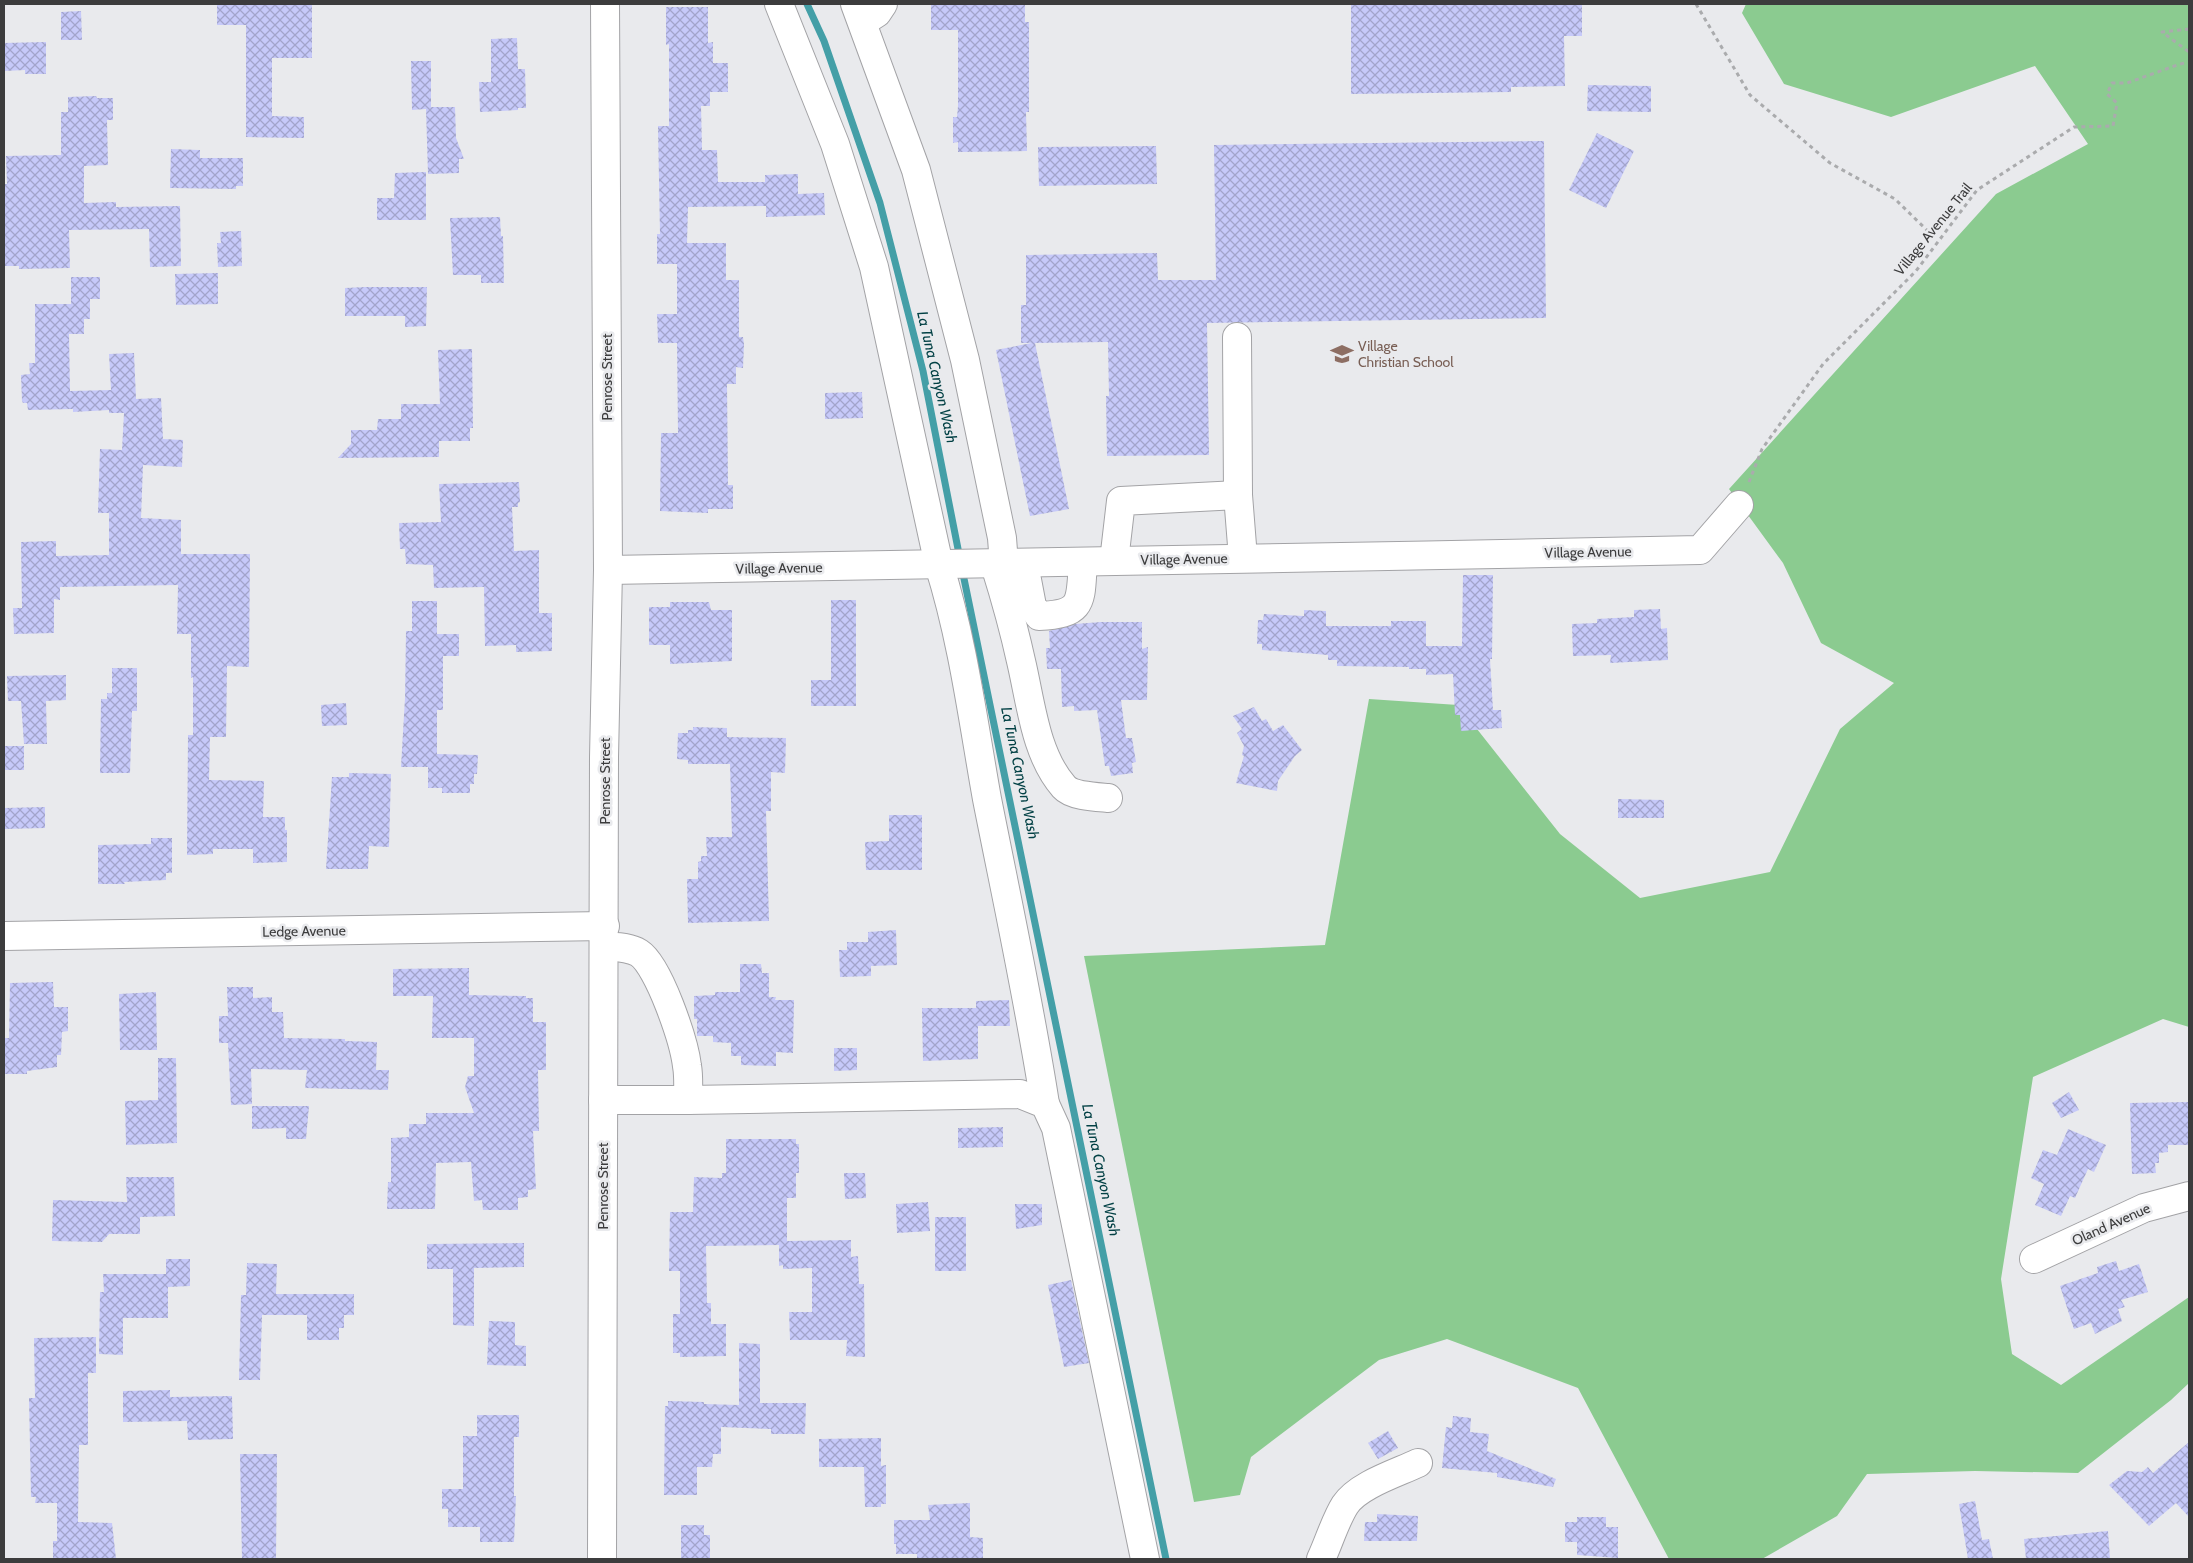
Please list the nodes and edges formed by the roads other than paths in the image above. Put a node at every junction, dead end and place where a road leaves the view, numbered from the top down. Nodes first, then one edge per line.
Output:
1 (605, 4) edge
2 (779, 4) edge
3 (883, 4) edge
4 (859, 13) edge
5 (1237, 338) dead end
6 (1238, 495) junction
7 (1739, 505) road end
8 (1243, 558) junction
9 (1114, 561) junction
10 (1082, 562) junction
11 (981, 565) junction
12 (608, 570) junction
13 (1108, 798) dead end
14 (4, 936) edge
15 (605, 936) junction
16 (602, 1100) junction
17 (688, 1100) junction
18 (1045, 1104) junction
19 (2189, 1196) edge
20 (2034, 1259) dead end
21 (1418, 1463) dead end
22 (602, 1559) edge
23 (1144, 1559) edge
24 (1321, 1559) edge

1 - 12 street, Penrose Street
2 - 11 street
3 - 4 street
4 - 11 street
5 - 6 street
6 - 8 street
6 - 9 street
7 - 8 street, Village Avenue
8 - 9 street, Village Avenue
9 - 10 street, Village Avenue
10 - 11 street, Village Avenue
10 - 11 street
11 - 12 street, Village Avenue
11 - 13 street
11 - 18 street
12 - 15 street, Penrose Street
14 - 15 street, Ledge Avenue
15 - 16 street, Penrose Street
15 - 17 street, Ledge Avenue
16 - 17 street
16 - 22 street, Penrose Street
17 - 18 street
18 - 23 street
19 - 20 street, Oland Avenue
21 - 24 street

